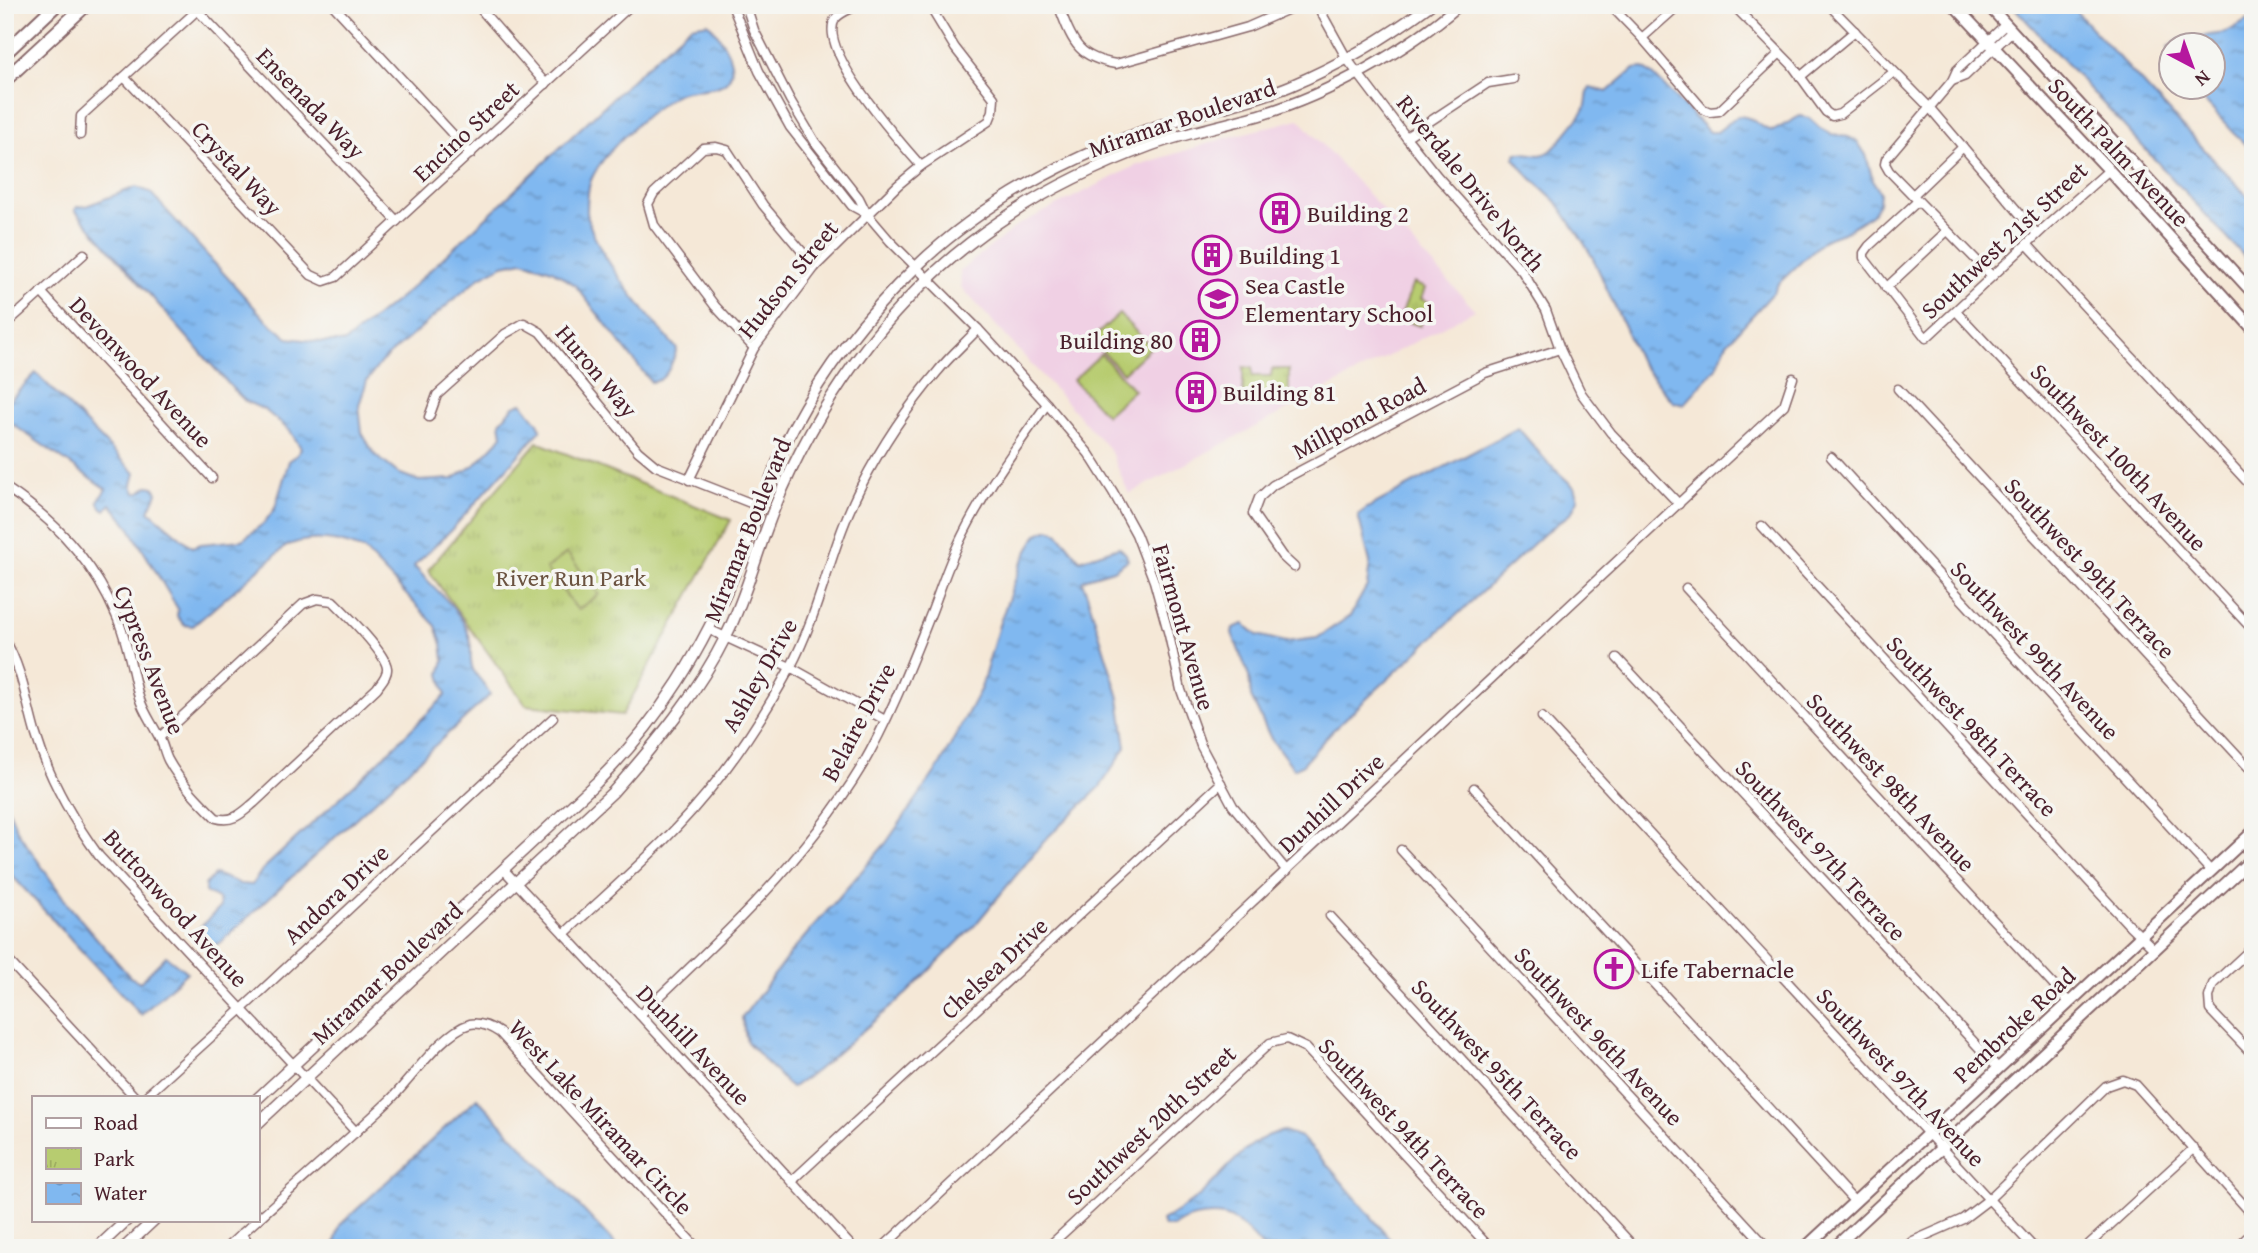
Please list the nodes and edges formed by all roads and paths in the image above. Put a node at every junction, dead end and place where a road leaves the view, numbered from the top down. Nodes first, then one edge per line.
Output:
1 (56, 5) edge
2 (86, 5) edge
3 (333, 5) edge
4 (631, 5) edge
5 (732, 5) edge
6 (746, 5) edge
7 (858, 5) edge
8 (929, 5) edge
9 (1298, 5) edge
10 (1317, 5) edge
11 (1430, 5) edge
12 (1459, 5) edge
13 (1610, 5) edge
14 (1679, 5) edge
15 (1733, 5) edge
16 (1829, 5) edge
17 (1954, 5) edge
18 (1988, 5) edge
19 (478, 6) edge
20 (200, 8) edge
21 (1061, 12) dead end
22 (2009, 28) junction
23 (1856, 31) junction
24 (1642, 38) junction
25 (1990, 45) junction
26 (5, 52) edge
27 (1780, 53) junction
28 (1347, 59) junction
29 (1894, 72) junction
30 (1358, 73) junction
31 (124, 77) junction
32 (1800, 77) junction
33 (1513, 79) dead end
34 (5, 80) edge
35 (546, 84) junction
36 (1929, 107) junction
37 (80, 135) dead end
38 (1406, 137) junction
39 (1964, 147) junction
40 (471, 154) junction
41 (921, 166) junction
42 (2109, 170) junction
43 (1915, 198) junction
44 (867, 214) junction
45 (397, 221) junction
46 (1947, 231) junction
47 (2037, 234) junction
48 (2027, 244) junction
49 (84, 254) dead end
50 (917, 266) junction
51 (816, 267) junction
52 (1992, 276) junction
53 (930, 279) junction
54 (324, 281) joint
55 (1886, 288) junction
56 (41, 292) junction
57 (2253, 293) edge
58 (1956, 311) junction
59 (5, 325) edge
60 (978, 329) junction
61 (2253, 329) edge
62 (754, 348) junction
63 (1560, 349) junction
64 (1793, 379) dead end
65 (1898, 389) dead end
66 (1047, 404) junction
67 (429, 417) dead end
68 (1831, 457) dead end
69 (212, 478) dead end
70 (689, 480) junction
71 (5, 487) edge
72 (2253, 488) edge
73 (1679, 504) junction
74 (758, 506) junction
75 (1762, 526) dead end
76 (1294, 567) dead end
77 (1686, 589) dead end
78 (708, 629) junction
79 (2253, 630) edge
80 (726, 637) junction
81 (5, 640) edge
82 (1617, 658) dead end
83 (790, 667) junction
84 (1542, 717) dead end
85 (554, 718) dead end
86 (885, 720) junction
87 (160, 737) junction
88 (2253, 772) edge
89 (1221, 783) junction
90 (1474, 788) dead end
91 (2253, 832) edge
92 (1401, 850) dead end
93 (2253, 858) edge
94 (504, 870) junction
95 (2210, 870) junction
96 (1287, 871) junction
97 (516, 883) junction
98 (1330, 916) dead end
99 (564, 934) junction
100 (2141, 936) junction
101 (2253, 947) edge
102 (2155, 950) junction
103 (5, 957) edge
104 (2068, 1002) junction
105 (242, 1009) junction
106 (640, 1015) junction
107 (1287, 1039) joint
108 (2253, 1055) edge
109 (293, 1065) junction
110 (1998, 1069) junction
111 (305, 1078) junction
112 (134, 1096) edge
113 (146, 1096) edge
114 (259, 1097) edge
115 (259, 1122) edge
116 (356, 1132) junction
117 (1928, 1134) junction
118 (2194, 1148) junction
119 (1941, 1149) junction
120 (792, 1181) junction
121 (1988, 1200) junction
122 (1854, 1201) junction
123 (259, 1218) edge
124 (2253, 1218) edge
125 (125, 1222) edge
126 (152, 1222) edge
127 (255, 1222) edge
128 (2253, 1227) edge
129 (241, 1234) junction
130 (97, 1248) edge
131 (124, 1248) edge
132 (226, 1248) edge
133 (253, 1248) edge
134 (697, 1248) edge
135 (853, 1248) edge
136 (882, 1248) edge
137 (1047, 1248) edge
138 (1490, 1248) edge
139 (1636, 1248) edge
140 (1768, 1248) edge
141 (1805, 1248) edge
142 (1834, 1248) edge
143 (1905, 1248) edge
144 (2034, 1248) edge
145 (2085, 1248) edge
146 (2236, 1248) edge

1 - 26 main road
2 - 34 main road
3 - 40 street
4 - 35 street, Encino Street
5 - 44 street, Fairmont Avenue
6 - 44 street, Fairmont Avenue
7 - 41 street
8 - 41 street, Hudson Street
9 - 21 street
10 - 28 street, Riverdale Drive North
11 - 28 street, Miramar Boulevard
12 - 30 street, Miramar Boulevard
13 - 24 street
14 - 24 street
15 - 27 street
16 - 23 street
17 - 25 main road, South Palm Avenue
18 - 22 main road, South Palm Avenue
19 - 35 street
20 - 31 street
20 - 45 street, Ensenada Way
22 - 25 street
22 - 57 main road, South Palm Avenue
23 - 29 street
23 - 32 street
24 - 27 street
25 - 36 street
25 - 42 main road, South Palm Avenue
27 - 32 street
28 - 30 street, Riverdale Drive North
28 - 50 street, Miramar Boulevard
29 - 32 street
29 - 36 street
30 - 38 street, Riverdale Drive North
30 - 53 street, Miramar Boulevard
31 - 37 street
31 - 54 street, Crystal Way
33 - 38 street
35 - 40 street, Encino Street
36 - 39 street
36 - 43 street
38 - 63 street, Riverdale Drive North
39 - 43 street
39 - 47 street
40 - 45 street, Encino Street
41 - 44 street, Hudson Street
42 - 47 street, Southwest 21st Street
42 - 61 main road, South Palm Avenue
43 - 46 street
43 - 55 street
44 - 50 street, Fairmont Avenue
44 - 51 street, Hudson Street
45 - 54 street, Encino Street
46 - 52 street
46 - 55 street
47 - 48 street, Southwest 21st Street
48 - 52 street, Southwest 21st Street
48 - 72 street
49 - 56 street
50 - 53 street, Fairmont Avenue
50 - 74 street, Miramar Boulevard
51 - 62 street, Hudson Street
51 - 62 street
52 - 58 street, Southwest 21st Street
53 - 60 street, Fairmont Avenue
53 - 80 street, Miramar Boulevard
55 - 58 street, Southwest 21st Street
56 - 59 street
56 - 69 street, Devonwood Avenue
58 - 79 street, Southwest 100th Avenue
60 - 66 street, Fairmont Avenue
60 - 83 street, Ashley Drive
62 - 70 street, Hudson Street
63 - 73 street, Riverdale Drive North
63 - 76 street, Millpond Road
64 - 73 street, Dunhill Drive
65 - 88 street, Southwest 99th Terrace
66 - 86 street, Belaire Drive
66 - 89 street, Fairmont Avenue
67 - 70 street, Huron Way
68 - 95 street, Southwest 99th Avenue
70 - 74 street, Huron Way
71 - 87 street, Cypress Avenue
73 - 96 street, Dunhill Drive
74 - 78 street, Miramar Boulevard
75 - 100 street, Southwest 98th Terrace
77 - 104 street, Southwest 98th Avenue
78 - 80 street
78 - 94 street, Miramar Boulevard
80 - 83 street
80 - 97 street, Miramar Boulevard
81 - 105 street, Buttonwood Avenue
82 - 110 street, Southwest 97th Terrace
83 - 86 street
83 - 99 street, Ashley Drive
84 - 117 street, Southwest 97th Avenue
85 - 105 street, Andora Drive
86 - 106 street, Belaire Drive
87 - 87 street, Cypress Avenue
89 - 96 street, Fairmont Avenue
89 - 120 street, Chelsea Drive
90 - 122 street
91 - 95 main road, Pembroke Road
92 - 140 street, Southwest 96th Avenue
93 - 102 main road, Pembroke Road
94 - 97 street, Dunhill Avenue
94 - 109 street, Miramar Boulevard
95 - 100 main road, Pembroke Road
96 - 136 street, Dunhill Drive
97 - 99 street, Dunhill Avenue
97 - 111 street, Miramar Boulevard
98 - 139 street, Southwest 95th Terrace
99 - 106 street, Dunhill Avenue
100 - 102 street, Southwest 98th Terrace
100 - 104 main road, Pembroke Road
101 - 108 street
102 - 119 main road, Pembroke Road
103 - 112 street
104 - 110 main road, Pembroke Road
105 - 109 street, Buttonwood Avenue
105 - 113 street, Andora Drive
106 - 120 street, Dunhill Avenue
107 - 137 street, Southwest 20th Street
107 - 138 street, Southwest 94th Terrace
109 - 111 street, Buttonwood Avenue
109 - 114 street, Miramar Boulevard
110 - 117 main road, Pembroke Road
111 - 115 street, Miramar Boulevard
111 - 116 street, Buttonwood Avenue
116 - 123 street
116 - 134 street, West Lake Miramar Circle
117 - 119 street, Southwest 97th Avenue
117 - 122 main road, Pembroke Road
118 - 121 street
118 - 124 street
118 - 145 street
119 - 121 street, Southwest 97th Avenue
119 - 142 main road, Pembroke Road
120 - 135 street, Dunhill Avenue
121 - 143 street
121 - 144 street, Southwest 97th Avenue
122 - 141 main road, Pembroke Road
125 - 130 street
126 - 131 street
127 - 129 street
128 - 146 street
129 - 132 street
129 - 133 street

